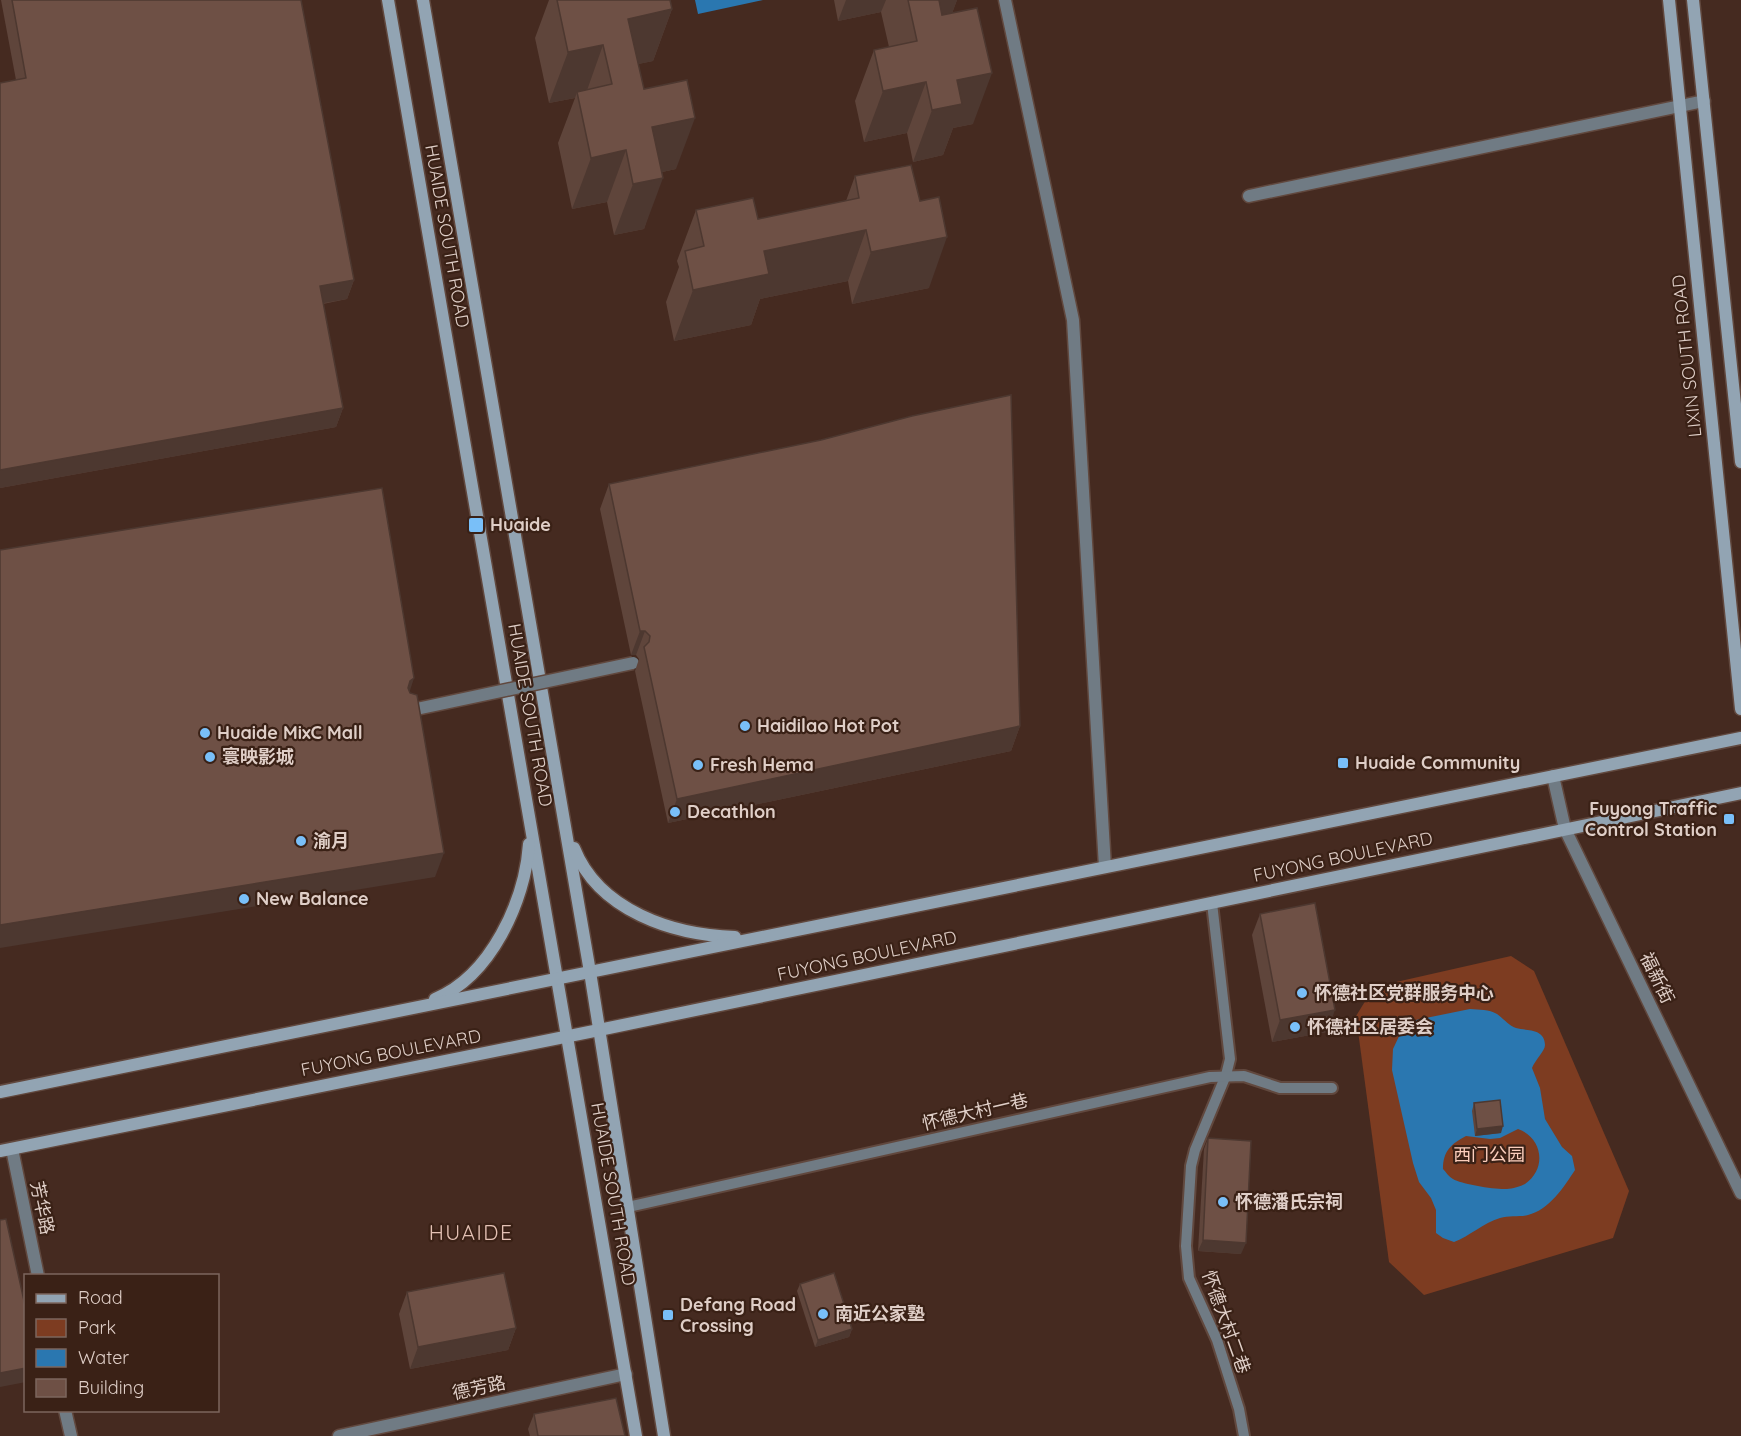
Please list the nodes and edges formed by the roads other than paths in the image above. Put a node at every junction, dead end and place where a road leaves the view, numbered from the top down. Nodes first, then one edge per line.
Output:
1 (388, 0) edge
2 (423, 0) edge
3 (1005, 0) edge
4 (1669, 0) edge
5 (1693, 0) edge
6 (1704, 101) junction
7 (1680, 106) junction
8 (1249, 196) dead end
9 (1741, 462) edge
10 (633, 663) dead end
11 (1741, 709) edge
12 (407, 711) edge
13 (1741, 738) edge
14 (1553, 776) junction
15 (1741, 794) edge
16 (564, 823) junction
17 (531, 825) junction
18 (1565, 829) junction
19 (1105, 867) junction
20 (1212, 903) junction
21 (758, 938) junction
22 (590, 972) junction
23 (558, 979) junction
24 (414, 1008) junction
25 (599, 1030) junction
26 (568, 1036) junction
27 (1226, 1075) junction
28 (1332, 1088) dead end
29 (0, 1092) edge
30 (6, 1150) edge
31 (1741, 1193) edge
32 (628, 1207) junction
33 (38, 1274) edge
34 (626, 1374) junction
35 (65, 1412) edge
36 (70, 1436) edge
37 (339, 1436) edge
38 (636, 1436) edge
39 (664, 1436) edge
40 (1244, 1436) edge

1 - 17 main road, HUAIDE SOUTH ROAD
2 - 16 main road, HUAIDE SOUTH ROAD
3 - 19 street
4 - 7 main road, LIXIN SOUTH ROAD
5 - 6 main road
6 - 7 street
6 - 9 main road
7 - 8 street
7 - 11 main road, LIXIN SOUTH ROAD
10 - 12 street, bridge
13 - 14 main road, FUYONG BOULEVARD
14 - 18 street, 福新街
14 - 19 main road, FUYONG BOULEVARD
15 - 18 main road, FUYONG BOULEVARD
16 - 21 main road
16 - 22 main road, HUAIDE SOUTH ROAD
17 - 23 main road, HUAIDE SOUTH ROAD
17 - 24 main road
18 - 20 main road, FUYONG BOULEVARD
18 - 31 street, 福新街
19 - 21 main road, FUYONG BOULEVARD
20 - 25 main road, FUYONG BOULEVARD
20 - 27 lane, 怀德大村二巷
21 - 22 main road, FUYONG BOULEVARD
22 - 23 main road, FUYONG BOULEVARD
22 - 25 main road, HUAIDE SOUTH ROAD
23 - 24 main road, FUYONG BOULEVARD
23 - 26 main road, HUAIDE SOUTH ROAD
24 - 29 main road, FUYONG BOULEVARD
25 - 26 main road, FUYONG BOULEVARD
25 - 32 main road, HUAIDE SOUTH ROAD
26 - 30 main road, FUYONG BOULEVARD
26 - 34 main road, HUAIDE SOUTH ROAD
27 - 28 lane, 怀德大村一巷
27 - 32 lane, 怀德大村一巷
27 - 40 lane, 怀德大村二巷
30 - 33 street, 芳华路
32 - 39 main road, HUAIDE SOUTH ROAD
34 - 37 street, 德芳路
34 - 38 main road, HUAIDE SOUTH ROAD
35 - 36 street

